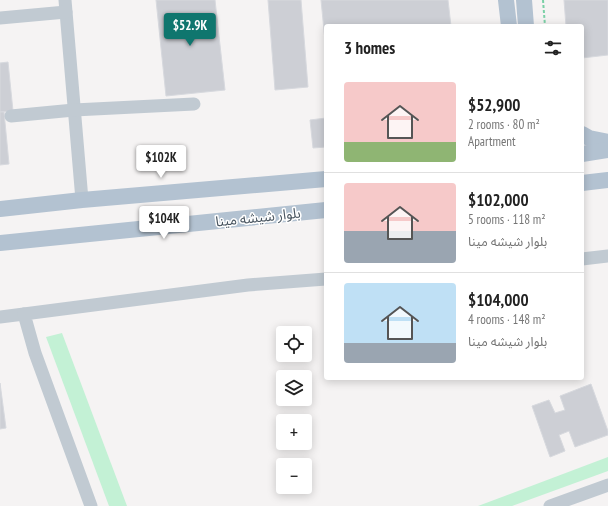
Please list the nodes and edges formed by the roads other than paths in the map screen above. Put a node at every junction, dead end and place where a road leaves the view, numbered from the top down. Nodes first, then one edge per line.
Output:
1 (506, 0) edge
2 (524, 0) edge
3 (65, 6) edge
4 (0, 18) edge
5 (509, 24) edge
6 (526, 24) edge
7 (194, 104) dead end
8 (74, 110) junction
9 (11, 116) dead end
10 (584, 135) edge
11 (608, 142) edge
12 (608, 150) edge
13 (584, 154) edge
14 (324, 179) edge
15 (608, 180) edge
16 (584, 183) edge
17 (82, 200) junction
18 (0, 209) edge
19 (324, 210) edge
20 (0, 243) edge
21 (608, 256) edge
22 (584, 259) edge
23 (324, 279) edge
24 (24, 314) junction
25 (0, 317) edge
26 (608, 485) edge
27 (90, 506) edge
28 (550, 506) edge

1 - 5 main road
2 - 6 main road
3 - 4 lane
3 - 8 lane
7 - 8 lane
8 - 9 lane
8 - 17 lane
10 - 11 main road
12 - 13 main road
14 - 17 main road
15 - 16 main road
17 - 18 main road
19 - 20 main road, بلوار شیشه مینا
21 - 22 lane
23 - 24 lane
24 - 25 lane
24 - 27 lane
26 - 28 lane

